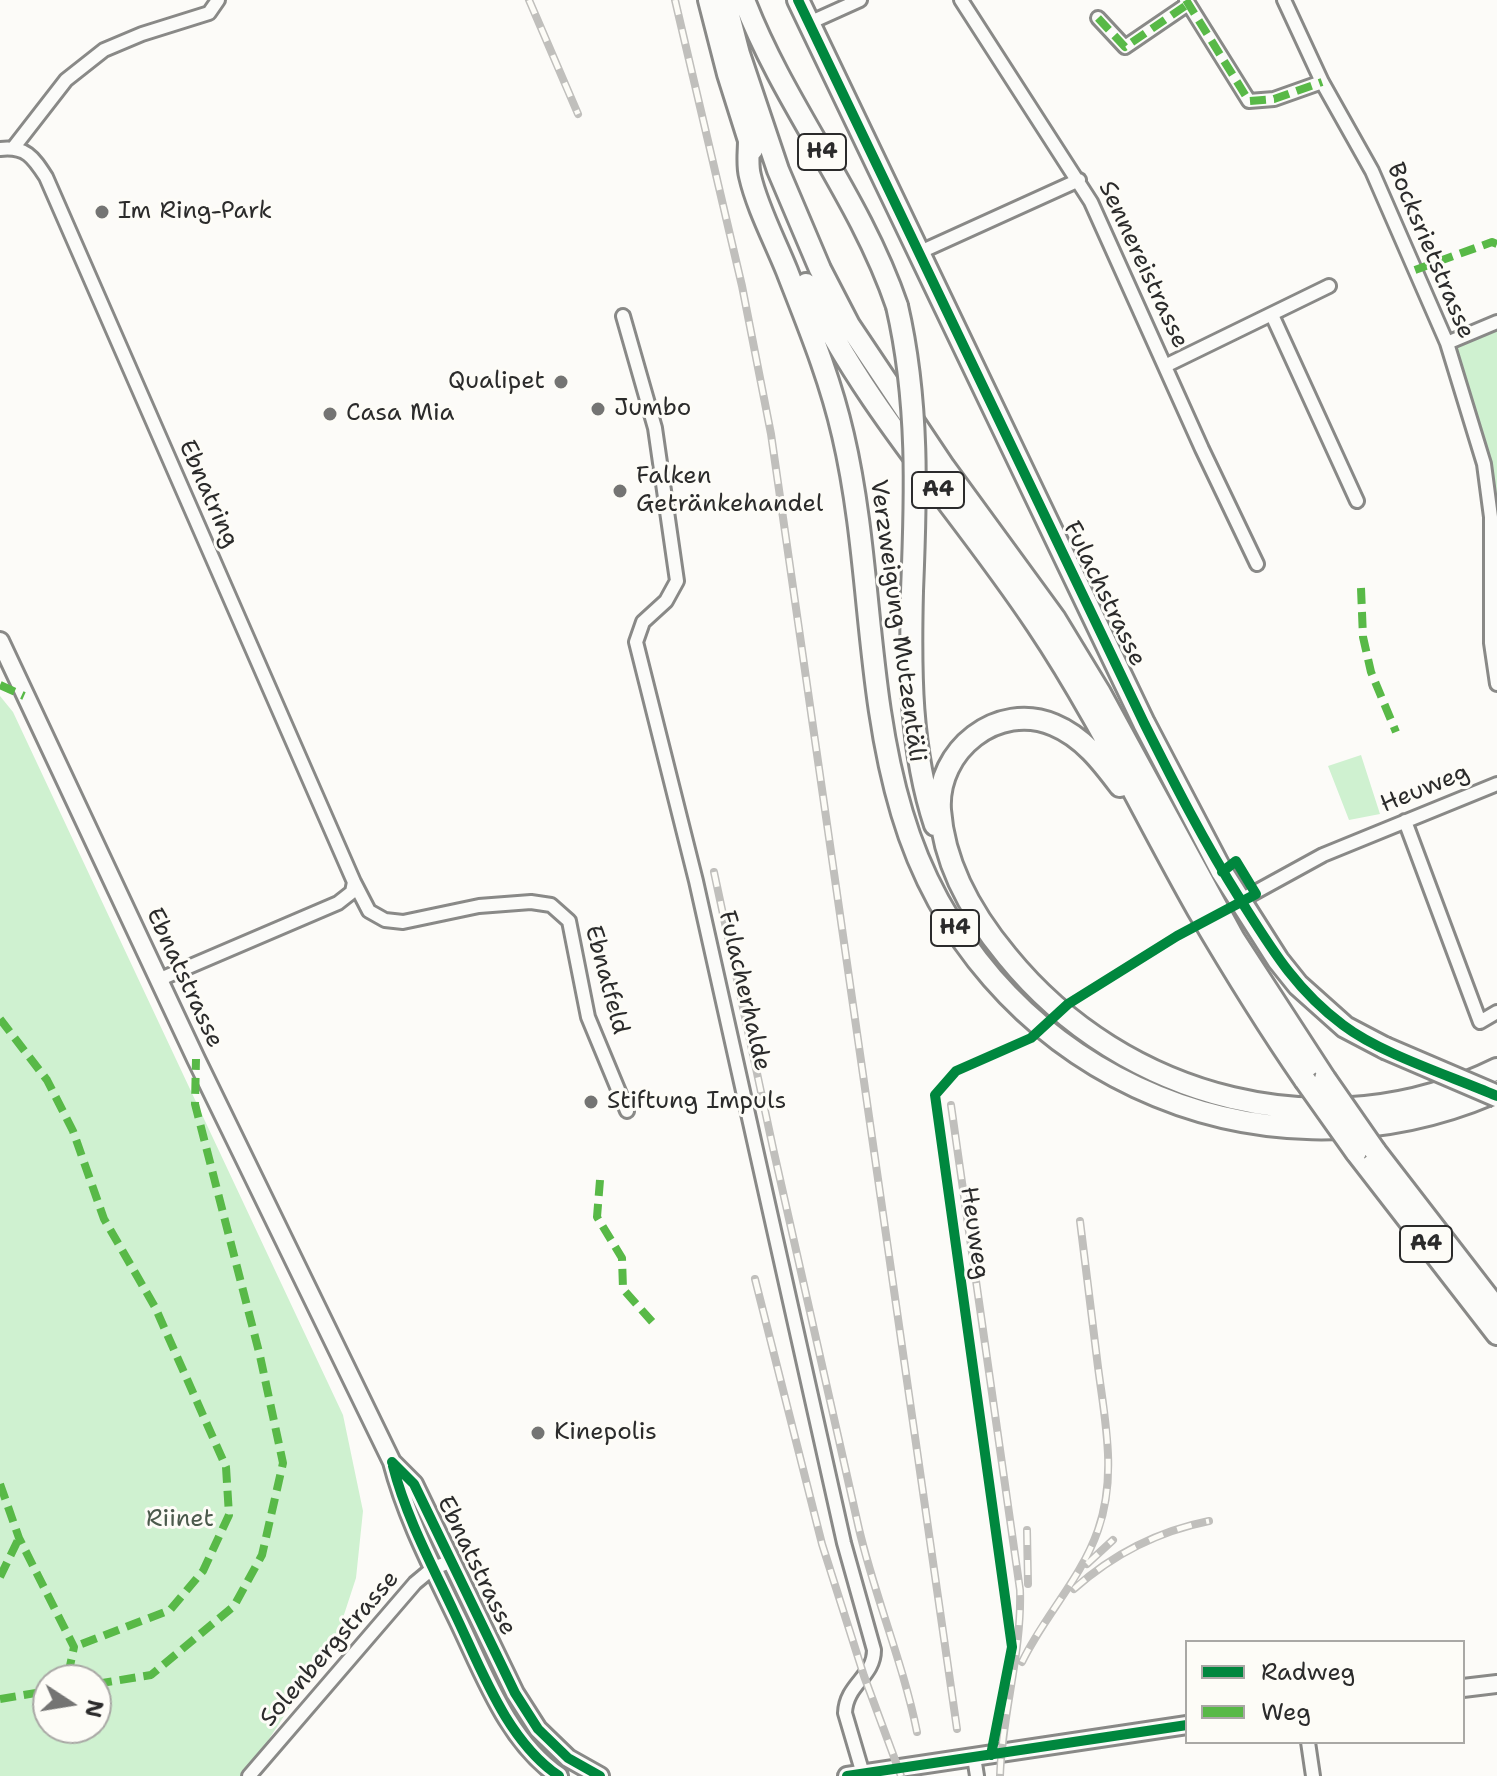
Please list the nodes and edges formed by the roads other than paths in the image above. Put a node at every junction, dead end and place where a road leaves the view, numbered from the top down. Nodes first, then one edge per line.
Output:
1 (218, 0) edge
2 (709, 0) edge
3 (725, 0) edge
4 (744, 0) edge
5 (798, 0) edge
6 (860, 0) edge
7 (961, 0) edge
8 (1284, 0) edge
9 (1187, 2) edge
10 (1098, 18) dead end
11 (809, 23) junction
12 (1322, 82) junction
13 (749, 140) junction
14 (14, 147) junction
15 (0, 149) edge
16 (1079, 180) junction
17 (918, 253) junction
18 (1329, 286) dead end
19 (1272, 315) junction
20 (623, 316) dead end
21 (1497, 322) edge
22 (1447, 343) junction
23 (1165, 366) junction
24 (1357, 501) dead end
25 (1494, 517) edge
26 (1257, 564) dead end
27 (0, 641) edge
28 (1497, 684) edge
29 (1497, 784) edge
30 (1405, 821) junction
31 (1152, 827) junction
32 (950, 862) junction
33 (354, 882) junction
34 (1241, 900) junction
35 (369, 911) joint
36 (158, 980) junction
37 (1497, 1012) edge
38 (1497, 1069) edge
39 (1315, 1080) junction
40 (1497, 1093) edge
41 (627, 1111) dead end
42 (1365, 1151) junction
43 (1497, 1309) edge
44 (1497, 1334) edge
45 (392, 1462) junction
46 (453, 1561) junction
47 (433, 1568) junction
48 (1497, 1684) edge
49 (1465, 1688) edge
50 (1185, 1725) edge
51 (1308, 1744) edge
52 (974, 1757) junction
53 (855, 1775) edge
54 (249, 1776) edge
55 (559, 1776) edge
56 (600, 1776) edge
57 (977, 1776) edge
58 (1313, 1776) edge

1 - 14 street
2 - 13 main road, A4
3 - 39 main road, A4
4 - 32 main road, Verzweigung Mutzentäli / H4, bridge
5 - 11 main road, Fulachstrasse
6 - 11 street
7 - 16 street, Sennereistrasse
8 - 12 street, Bocksrietstrasse
9 - 10 street
9 - 12 street
11 - 17 main road, Fulachstrasse
12 - 22 street, Bocksrietstrasse
13 - 31 main road, A4
13 - 40 main road, Verzweigung Mutzentäli / H4
14 - 15 street
14 - 33 street, Ebnatring
16 - 17 street
16 - 23 street, Sennereistrasse
17 - 34 main road, Fulachstrasse
18 - 19 street
19 - 23 street
19 - 24 street
20 - 53 street, Fulacherhalde
21 - 22 street
22 - 25 street, Bocksrietstrasse
23 - 26 street, Sennereistrasse
25 - 28 street, Bocksrietstrasse
27 - 36 street, Ebnatstrasse
29 - 30 street, Heuweg
30 - 34 street, Heuweg
30 - 37 street
31 - 32 main road, H4
31 - 39 main road, A4
32 - 38 main road, H4
33 - 35 street, Ebnatring
33 - 36 street
34 - 40 main road, Fulachstrasse, bridge
35 - 41 street, Ebnatfeld
36 - 45 street, Ebnatstrasse
39 - 42 main road, A4, bridge
42 - 43 main road, A4
42 - 44 main road, A4
45 - 46 street, Ebnatstrasse
45 - 47 street, Ebnatstrasse
46 - 47 street, Solenbergstrasse
46 - 56 street, Ebnatstrasse
47 - 54 street, Solenbergstrasse
47 - 55 street, Ebnatstrasse
48 - 49 street
50 - 52 street
51 - 58 street
52 - 53 street
52 - 57 street

